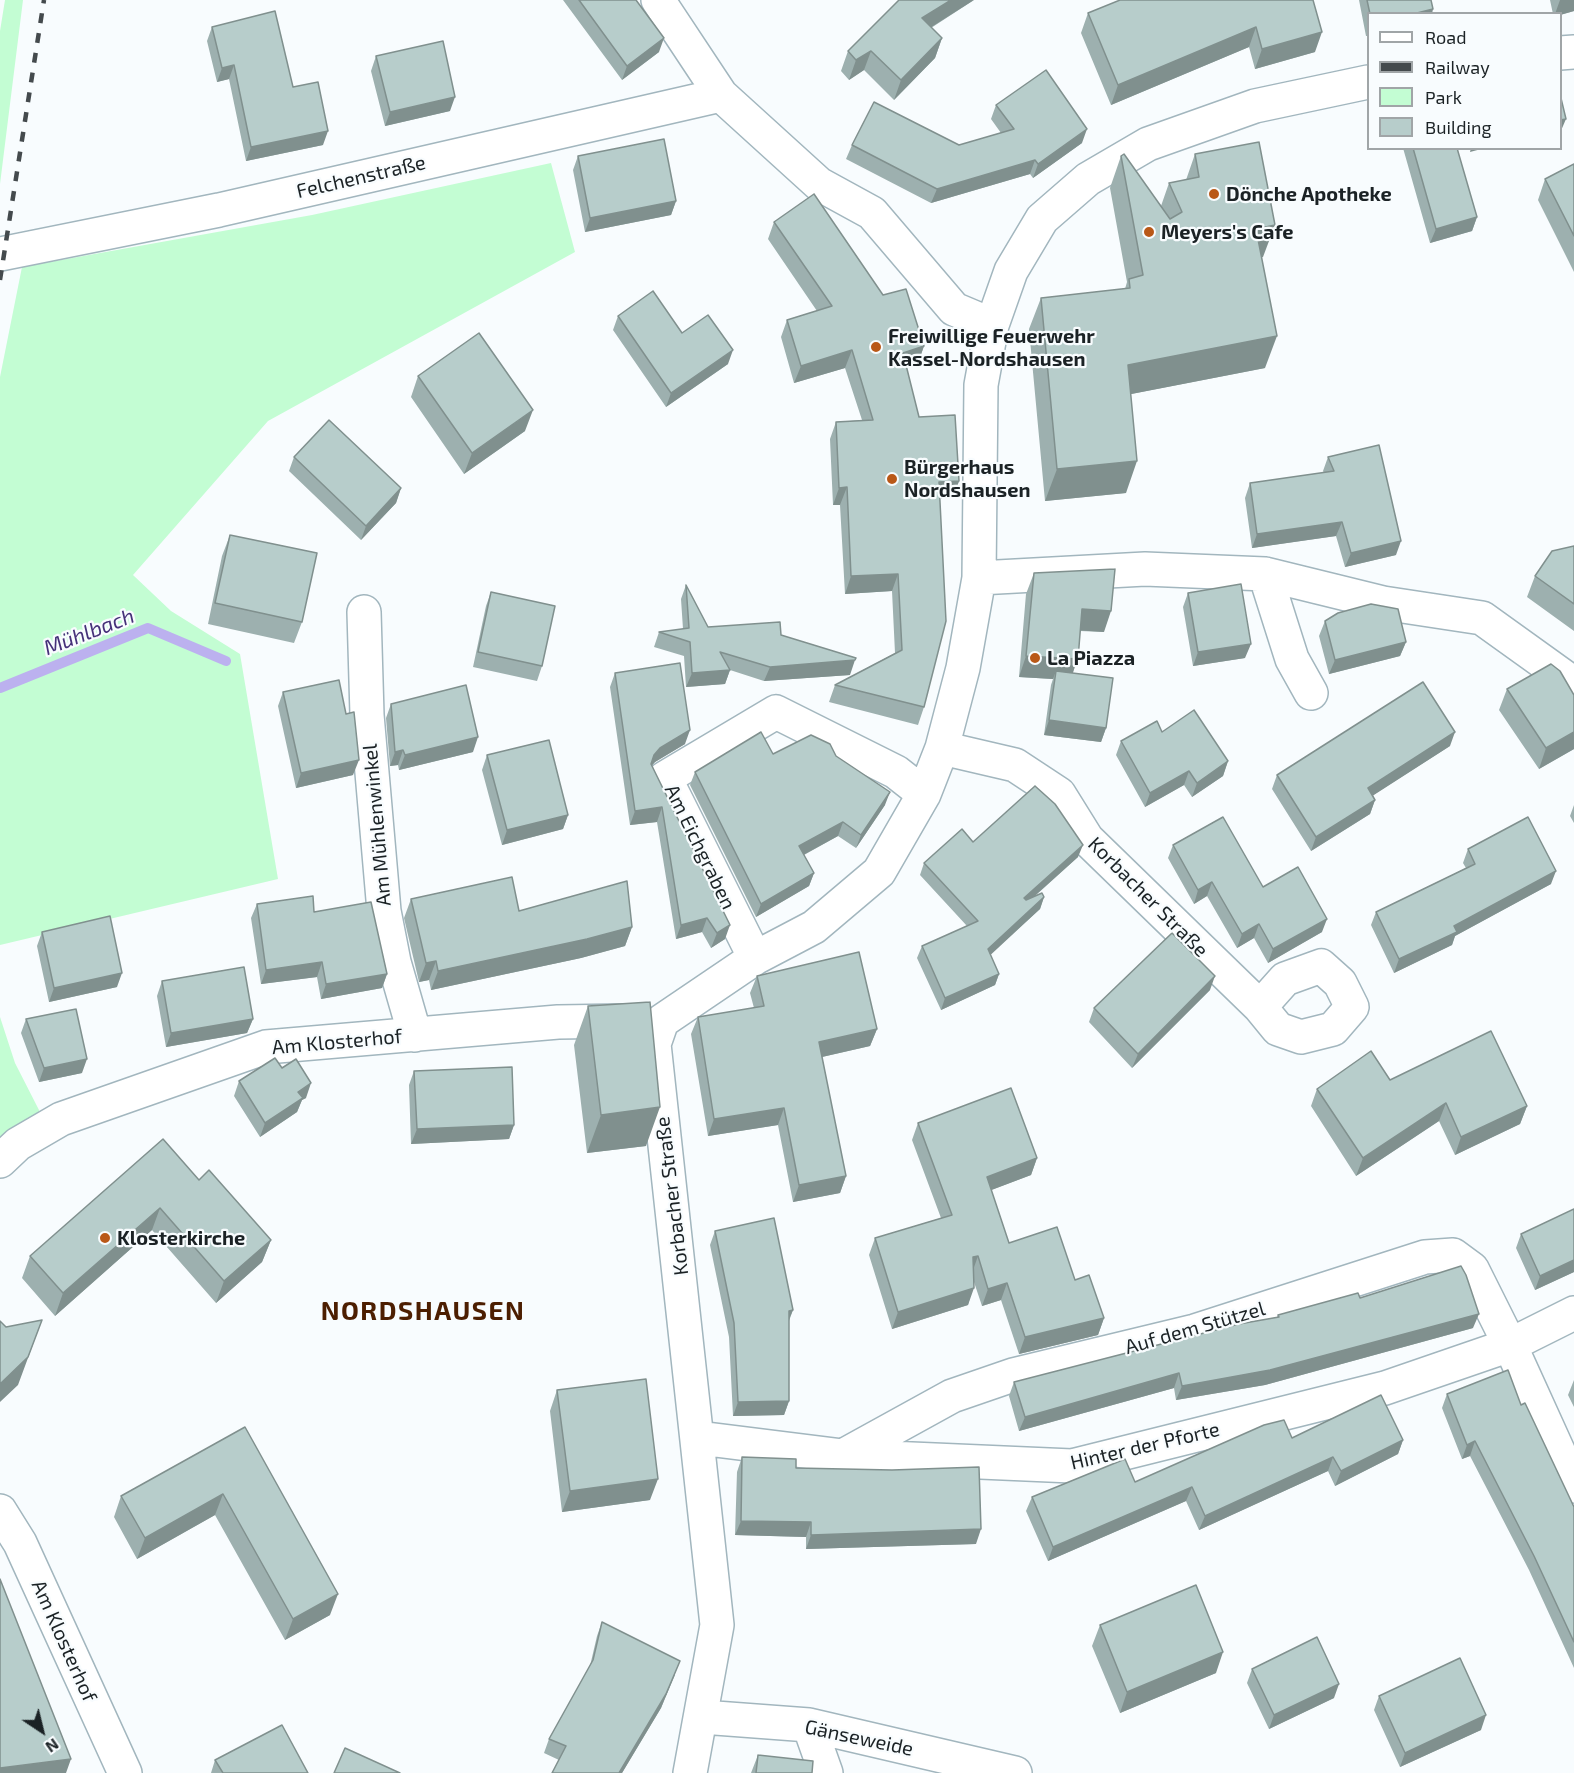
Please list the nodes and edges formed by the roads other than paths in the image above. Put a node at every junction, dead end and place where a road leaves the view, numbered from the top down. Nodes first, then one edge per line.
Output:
1 (673, 8) edge
2 (1367, 82) edge
3 (721, 95) junction
4 (0, 254) edge
5 (992, 325) junction
6 (1265, 574) junction
7 (979, 578) junction
8 (364, 612) dead end
9 (1574, 684) edge
10 (1311, 693) dead end
11 (942, 748) junction
12 (924, 794) junction
13 (755, 958) junction
14 (1260, 1007) dead end
15 (662, 1021) junction
16 (415, 1035) junction
17 (0, 1161) edge
18 (1574, 1313) edge
19 (1510, 1345) junction
20 (699, 1438) junction
21 (843, 1456) junction
22 (1574, 1486) edge
23 (0, 1511) edge
24 (702, 1717) junction
25 (809, 1725) junction
26 (125, 1773) edge
27 (690, 1773) edge
28 (826, 1773) edge
29 (1015, 1773) edge

1 - 3 street
2 - 5 street
3 - 4 street, Felchenstraße
3 - 5 street
5 - 7 street
6 - 7 street
6 - 9 street
6 - 10 street
7 - 11 street
8 - 16 street, Am Mühlenwinkel
11 - 12 street
11 - 14 street, Korbacher Straße
12 - 13 street
12 - 13 street, Am Eichgraben
13 - 15 street
15 - 16 street, Am Klosterhof
15 - 20 street, Korbacher Straße
16 - 17 street, Am Klosterhof
18 - 19 street, Hinter der Pforte
19 - 21 street, Hinter der Pforte
19 - 21 street, Auf dem Stützel
19 - 22 street, Auf dem Stützel
20 - 21 street, Hinter der Pforte
20 - 24 street, Korbacher Straße
23 - 26 street, Am Klosterhof
24 - 25 street, Gänseweide
24 - 27 street, Korbacher Straße
25 - 28 street
25 - 29 street, Gänseweide

